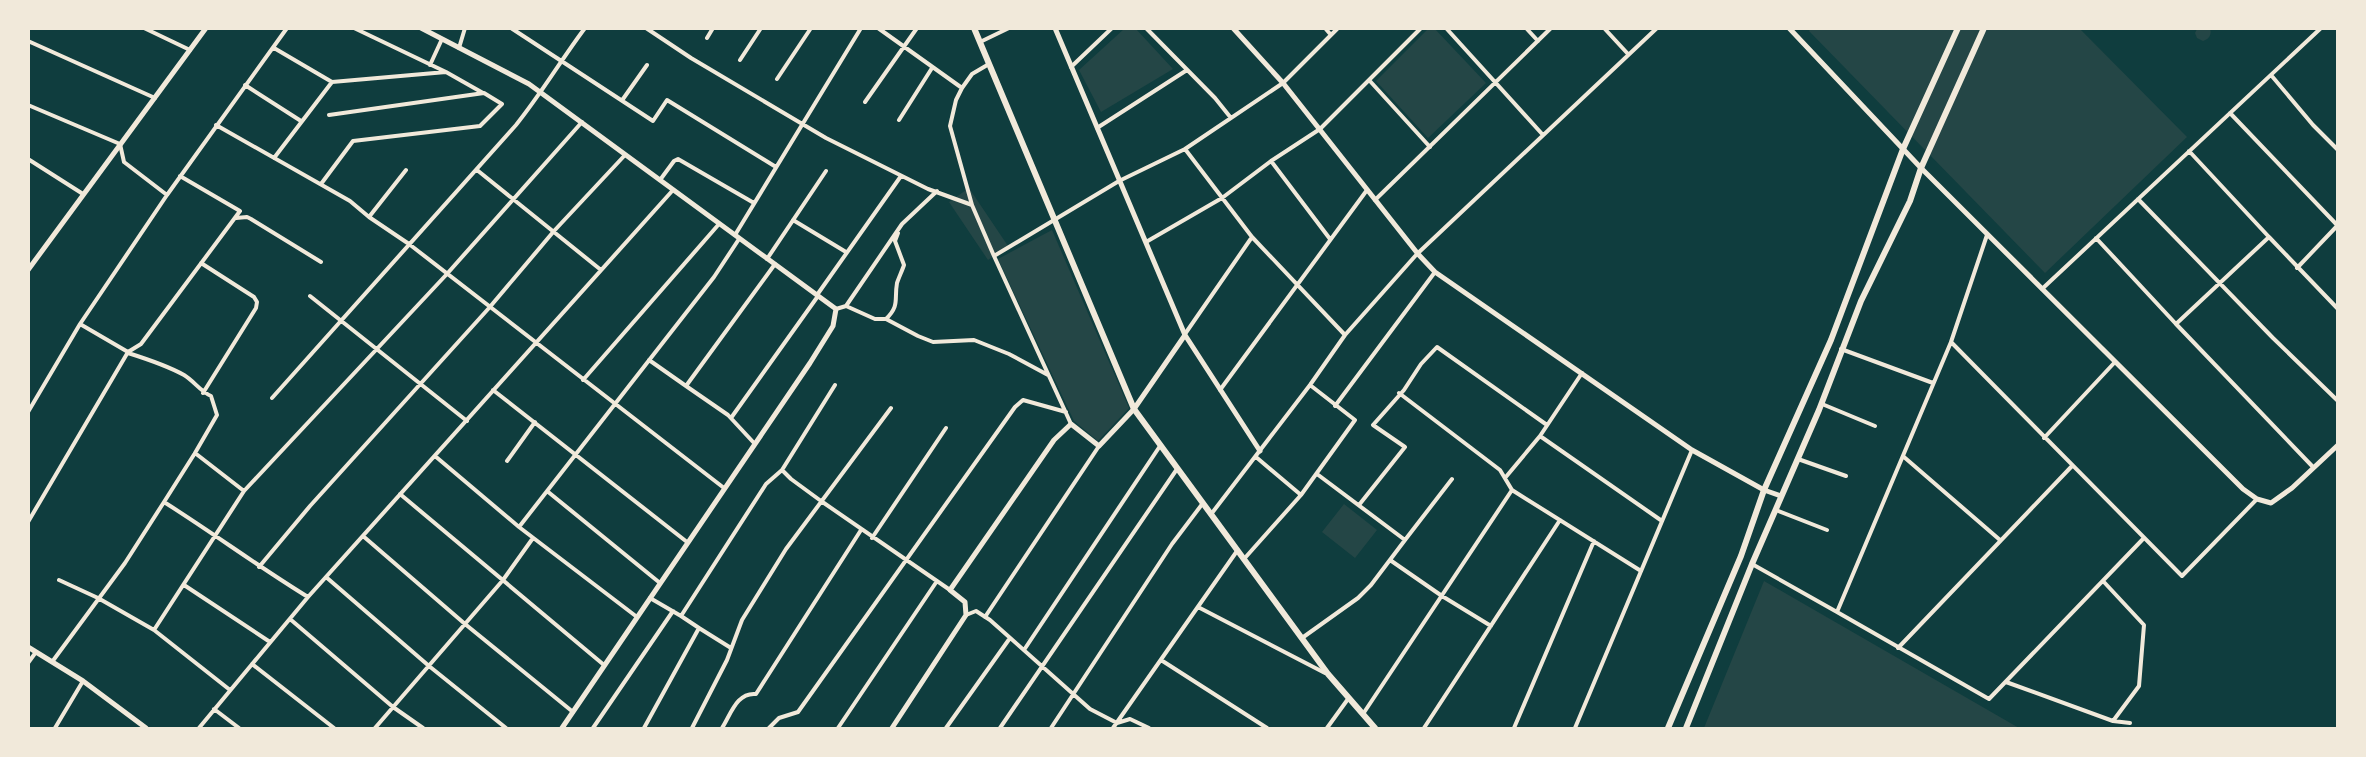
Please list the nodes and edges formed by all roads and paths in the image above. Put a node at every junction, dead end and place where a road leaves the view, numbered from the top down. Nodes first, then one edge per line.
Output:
1 (144, 28) edge
2 (206, 28) edge
3 (287, 28) edge
4 (354, 28) edge
5 (421, 28) edge
6 (465, 28) edge
7 (511, 28) edge
8 (585, 28) edge
9 (646, 28) edge
10 (713, 28) edge
11 (762, 28) edge
12 (811, 28) edge
13 (861, 28) edge
14 (878, 28) edge
15 (916, 28) edge
16 (974, 28) edge
17 (1009, 28) edge
18 (1054, 28) edge
19 (1112, 28) edge
20 (1146, 28) edge
21 (1233, 28) edge
22 (1325, 28) edge
23 (1338, 28) edge
24 (1421, 28) edge
25 (1446, 28) edge
26 (1526, 28) edge
27 (1551, 28) edge
28 (1604, 28) edge
29 (1657, 28) edge
30 (1789, 28) edge
31 (1958, 28) edge
32 (1984, 28) edge
33 (2321, 28) edge
34 (1331, 35) junction
35 (707, 38) dead end
36 (442, 39) junction
37 (28, 41) edge
38 (1538, 41) junction
39 (980, 42) junction
40 (903, 46) junction
41 (274, 48) junction
42 (459, 48) junction
43 (190, 50) junction
44 (1629, 54) junction
45 (561, 60) junction
46 (740, 60) dead end
47 (989, 64) junction
48 (430, 65) junction
49 (647, 65) dead end
50 (1071, 67) junction
51 (932, 68) junction
52 (1187, 70) junction
53 (446, 72) junction
54 (2271, 75) junction
55 (777, 79) dead end
56 (1369, 80) junction
57 (332, 82) junction
58 (1496, 82) junction
59 (1283, 83) junction
60 (245, 85) junction
61 (962, 88) junction
62 (484, 93) junction
63 (542, 93) junction
64 (155, 98) junction
65 (623, 99) junction
66 (865, 102) dead end
67 (28, 105) edge
68 (2230, 113) junction
69 (330, 114) dead end
70 (1231, 118) junction
71 (899, 120) dead end
72 (301, 121) junction
73 (582, 123) junction
74 (801, 124) junction
75 (216, 125) junction
76 (1096, 128) junction
77 (1320, 129) junction
78 (1543, 135) junction
79 (120, 144) junction
80 (1430, 147) junction
81 (1185, 149) junction
82 (1903, 149) junction
83 (2337, 150) edge
84 (2189, 151) junction
85 (625, 155) junction
86 (274, 158) junction
87 (28, 159) edge
88 (1271, 161) junction
89 (776, 167) junction
90 (1921, 168) junction
91 (406, 170) dead end
92 (477, 170) junction
93 (826, 171) dead end
94 (180, 176) junction
95 (902, 176) junction
96 (660, 180) junction
97 (1119, 182) junction
98 (321, 184) junction
99 (674, 190) junction
100 (1367, 190) junction
101 (937, 191) junction
102 (84, 195) junction
103 (167, 195) junction
104 (1222, 198) junction
105 (514, 199) junction
106 (2138, 199) junction
107 (1375, 200) junction
108 (754, 203) junction
109 (972, 205) junction
110 (369, 217) junction
111 (234, 219) junction
112 (793, 220) junction
113 (1055, 221) junction
114 (719, 224) junction
115 (2337, 226) edge
116 (899, 230) junction
117 (554, 231) junction
118 (1987, 235) junction
119 (737, 237) junction
120 (1252, 237) junction
121 (2269, 237) junction
122 (2096, 238) junction
123 (1330, 239) junction
124 (1145, 242) junction
125 (410, 244) junction
126 (846, 252) junction
127 (1417, 254) junction
128 (994, 256) junction
129 (767, 259) junction
130 (201, 262) junction
131 (321, 262) dead end
132 (775, 264) junction
133 (2297, 268) junction
134 (28, 270) edge
135 (601, 270) junction
136 (1435, 272) junction
137 (446, 275) junction
138 (2220, 283) junction
139 (1296, 285) junction
140 (2042, 289) junction
141 (310, 296) dead end
142 (817, 296) junction
143 (846, 306) junction
144 (489, 308) junction
145 (836, 309) junction
146 (2337, 309) edge
147 (886, 319) junction
148 (340, 320) junction
149 (80, 324) junction
150 (2176, 324) junction
151 (1185, 335) junction
152 (1345, 335) junction
153 (1951, 342) junction
154 (535, 344) junction
155 (1841, 349) junction
156 (376, 350) junction
157 (128, 352) junction
158 (649, 360) junction
159 (2115, 362) junction
160 (1582, 373) junction
161 (1049, 376) junction
162 (583, 380) junction
163 (1933, 383) junction
164 (419, 384) junction
165 (835, 385) dead end
166 (1310, 385) junction
167 (686, 386) junction
168 (493, 390) junction
169 (1220, 391) junction
170 (203, 393) junction
171 (1399, 393) junction
172 (272, 398) dead end
173 (2337, 401) edge
174 (1821, 404) junction
175 (615, 405) junction
176 (1335, 406) junction
177 (891, 408) dead end
178 (1134, 409) junction
179 (28, 412) edge
180 (1065, 412) junction
181 (731, 418) junction
182 (467, 421) junction
183 (535, 422) junction
184 (1071, 424) junction
185 (1547, 425) junction
186 (1875, 426) dead end
187 (946, 428) dead end
188 (1540, 436) junction
189 (2044, 438) junction
190 (754, 443) junction
191 (1161, 445) junction
192 (2337, 445) edge
193 (1099, 446) junction
194 (1692, 450) junction
195 (1260, 451) junction
196 (195, 453) junction
197 (576, 454) junction
198 (435, 456) junction
199 (1256, 457) junction
200 (1904, 457) junction
201 (1798, 458) junction
202 (507, 461) dead end
203 (2072, 466) junction
204 (2313, 466) junction
205 (1178, 469) junction
206 (782, 470) junction
207 (1317, 474) junction
208 (1846, 476) dead end
209 (1505, 478) junction
210 (1452, 479) dead end
211 (724, 488) junction
212 (1512, 490) junction
213 (1764, 490) junction
214 (244, 491) junction
215 (547, 491) junction
216 (400, 494) junction
217 (1301, 495) junction
218 (1781, 496) junction
219 (2257, 499) junction
220 (821, 501) junction
221 (164, 502) junction
222 (1203, 503) junction
223 (1359, 505) junction
224 (1776, 510) junction
225 (1212, 513) junction
226 (1560, 520) junction
227 (1662, 521) junction
228 (28, 522) edge
229 (519, 527) junction
230 (861, 530) junction
231 (1827, 530) dead end
232 (216, 535) junction
233 (363, 536) junction
234 (533, 538) junction
235 (872, 538) junction
236 (2143, 539) junction
237 (1405, 540) junction
238 (2000, 540) junction
239 (1594, 541) junction
240 (687, 542) junction
241 (1238, 550) junction
242 (1244, 559) junction
243 (905, 560) junction
244 (1390, 560) junction
245 (1752, 564) junction
246 (259, 567) junction
247 (1641, 571) junction
248 (326, 577) junction
249 (59, 580) dead end
250 (503, 580) junction
251 (937, 581) junction
252 (2103, 581) junction
253 (660, 583) junction
254 (184, 585) junction
255 (950, 590) junction
256 (1442, 596) junction
257 (308, 597) junction
258 (98, 598) junction
259 (650, 598) junction
260 (1198, 607) junction
261 (673, 611) junction
262 (1837, 612) junction
263 (966, 615) junction
264 (681, 616) junction
265 (637, 617) junction
266 (985, 617) junction
267 (290, 619) junction
268 (465, 624) junction
269 (1491, 626) junction
270 (699, 628) junction
271 (154, 630) junction
272 (1010, 638) junction
273 (1302, 638) junction
274 (270, 642) junction
275 (28, 647) edge
276 (731, 648) junction
277 (1898, 648) junction
278 (1024, 650) junction
279 (36, 652) junction
280 (1161, 660) junction
281 (52, 662) junction
282 (28, 663) edge
283 (252, 663) junction
284 (604, 665) junction
285 (429, 666) junction
286 (1042, 666) junction
287 (1328, 674) junction
288 (83, 681) junction
289 (2006, 682) junction
290 (230, 690) junction
291 (1073, 695) junction
292 (1348, 699) junction
293 (393, 707) junction
294 (214, 709) junction
295 (573, 712) junction
296 (1362, 716) junction
297 (2113, 721) junction
298 (1117, 723) junction
299 (2130, 723) dead end
300 (57, 728) edge
301 (146, 729) edge
302 (199, 729) edge
303 (239, 729) edge
304 (334, 729) edge
305 (375, 729) edge
306 (423, 729) edge
307 (506, 729) edge
308 (562, 729) edge
309 (593, 729) edge
310 (644, 729) edge
311 (692, 729) edge
312 (722, 729) edge
313 (769, 729) edge
314 (838, 729) edge
315 (892, 729) edge
316 (946, 729) edge
317 (1000, 729) edge
318 (1051, 729) edge
319 (1113, 729) edge
320 (1149, 729) edge
321 (1267, 729) edge
322 (1327, 729) edge
323 (1375, 729) edge
324 (1424, 729) edge
325 (1514, 729) edge
326 (1575, 729) edge
327 (1668, 729) edge
328 (1686, 729) edge

1 - 43 street
2 - 43 street
3 - 41 street
4 - 48 street
5 - 36 street
6 - 42 street
7 - 45 street
8 - 45 street
9 - 74 street
10 - 35 street
11 - 46 street
12 - 55 street
13 - 74 street
14 - 40 street
15 - 40 street
16 - 39 main road
17 - 39 street
18 - 50 street
19 - 50 street
20 - 52 street
21 - 59 street
22 - 34 street
23 - 34 street
24 - 56 street
25 - 58 street
26 - 38 street
27 - 38 street
28 - 44 street
29 - 44 street
30 - 82 street
31 - 82 main road
32 - 90 main road
33 - 54 street
34 - 59 street
36 - 42 street
36 - 48 street
37 - 64 street
38 - 58 street
39 - 47 main road
40 - 51 street
40 - 66 street
41 - 57 street
41 - 60 street
42 - 63 street
43 - 64 street
44 - 78 street
45 - 63 street
45 - 65 street
47 - 61 street
47 - 113 main road
48 - 53 street
49 - 65 street
50 - 76 street
51 - 61 street
51 - 71 street
52 - 70 street
52 - 76 street
53 - 57 street
53 - 62 street
54 - 68 street
54 - 83 street
56 - 77 street
56 - 80 street
57 - 72 street
58 - 78 street
58 - 80 street
59 - 70 street
59 - 77 street
60 - 72 street
60 - 75 street
61 - 109 street
62 - 69 street
62 - 98 street
63 - 73 street
63 - 92 street
64 - 79 street
65 - 89 street
67 - 79 street
68 - 84 street
68 - 115 street
70 - 81 street
72 - 86 street
73 - 85 street
73 - 105 street
74 - 89 street
74 - 95 street
75 - 86 street
75 - 94 street
76 - 97 street
77 - 88 street
77 - 100 street
78 - 127 street
79 - 102 street
79 - 103 street
80 - 107 street
81 - 97 street
81 - 104 street
82 - 90 street
82 - 213 main road
84 - 106 street
84 - 121 street
85 - 96 street
85 - 117 street
86 - 98 street
87 - 102 street
88 - 104 street
88 - 123 street
89 - 108 street
90 - 118 street
90 - 155 main road
91 - 110 street
92 - 105 street
92 - 125 street
93 - 112 street
94 - 103 street
94 - 111 street
95 - 101 street
95 - 126 street
96 - 99 street
96 - 108 street
97 - 113 street
97 - 124 street
98 - 110 street
99 - 114 street
99 - 135 street
100 - 107 street
100 - 123 street
101 - 109 street
101 - 116 street
102 - 134 street
103 - 149 street
104 - 120 street
104 - 124 street
105 - 117 street
105 - 137 street
106 - 122 street
106 - 138 street
107 - 127 street
108 - 119 street
109 - 128 street
110 - 125 street
111 - 130 street
111 - 131 street
112 - 126 street
112 - 129 street
113 - 128 street
113 - 178 main road
114 - 119 street
114 - 162 street
115 - 133 street
116 - 143 street
116 - 147 street
117 - 135 street
117 - 144 street
118 - 140 street
118 - 153 street
119 - 129 street
119 - 158 street
120 - 139 street
120 - 151 street
121 - 133 street
121 - 138 street
122 - 140 street
122 - 150 street
123 - 139 street
124 - 151 street
125 - 137 street
125 - 148 street
126 - 142 street
127 - 136 street
127 - 152 street
128 - 161 street
129 - 132 street
130 - 157 street
130 - 170 street
132 - 142 street
132 - 167 street
133 - 146 street
135 - 154 street
136 - 160 street
136 - 176 street
137 - 144 street
137 - 156 street
138 - 150 street
138 - 173 street
139 - 152 street
139 - 169 street
140 - 159 street
141 - 148 street
142 - 145 street
142 - 181 street
143 - 145 street
143 - 147 street
144 - 154 street
144 - 164 street
145 - 190 street
147 - 161 street
148 - 156 street
148 - 172 street
149 - 157 street
149 - 179 street
150 - 204 street
151 - 169 street
151 - 178 street
152 - 166 street
153 - 163 street
153 - 189 street
154 - 162 street
154 - 168 street
155 - 163 street
155 - 174 main road
156 - 164 street
156 - 214 street
157 - 170 street
157 - 228 street
158 - 167 street
158 - 175 street
159 - 189 street
159 - 219 street
160 - 185 street
160 - 194 street
161 - 180 street
162 - 175 street
163 - 200 street
164 - 182 street
164 - 246 street
165 - 206 street
166 - 176 street
166 - 195 street
167 - 181 street
168 - 182 street
168 - 183 street
169 - 195 street
170 - 196 street
171 - 185 street
171 - 209 street
171 - 223 street
174 - 186 street
174 - 201 main road
175 - 197 street
175 - 211 street
176 - 207 street
177 - 220 street
178 - 191 main road
178 - 193 street
180 - 184 street
180 - 243 street
181 - 190 street
182 - 198 street
183 - 197 street
183 - 202 street
184 - 193 street
184 - 255 street
185 - 188 street
187 - 235 street
188 - 209 street
188 - 227 street
189 - 203 street
190 - 211 street
191 - 205 main road
191 - 278 street
192 - 204 street
193 - 266 street
194 - 213 street
194 - 227 street
195 - 199 street
196 - 214 street
196 - 221 street
197 - 215 street
197 - 240 street
198 - 216 street
198 - 229 street
199 - 217 street
199 - 225 street
200 - 238 street
200 - 262 street
201 - 208 street
201 - 218 main road
203 - 236 street
203 - 238 street
204 - 219 street
205 - 222 main road
205 - 286 street
206 - 220 street
206 - 264 street
207 - 217 street
207 - 223 street
209 - 212 street
210 - 237 street
211 - 240 street
212 - 226 street
212 - 256 street
213 - 218 street
213 - 327 main road
214 - 232 street
215 - 229 street
215 - 253 street
216 - 233 street
216 - 250 street
217 - 242 street
218 - 224 main road
219 - 236 street
220 - 230 street
220 - 276 street
221 - 232 street
221 - 258 street
222 - 225 main road
222 - 291 street
223 - 237 street
224 - 231 street
224 - 245 main road
225 - 241 main road
226 - 239 street
226 - 269 street
227 - 247 street
229 - 234 street
230 - 235 street
230 - 312 street
232 - 246 street
232 - 254 street
233 - 248 street
233 - 268 street
234 - 250 street
234 - 265 street
235 - 243 street
236 - 252 street
237 - 244 street
238 - 277 street
239 - 247 street
239 - 325 street
240 - 253 street
241 - 242 main road
241 - 260 street
242 - 273 main road
243 - 251 street
243 - 313 street
244 - 256 street
244 - 273 street
245 - 262 street
245 - 328 main road
246 - 257 street
247 - 326 street
248 - 257 street
248 - 285 street
249 - 258 street
250 - 268 street
250 - 284 street
251 - 255 street
251 - 314 street
252 - 289 street
252 - 297 street
253 - 259 street
254 - 271 street
254 - 274 street
255 - 263 street
256 - 269 street
256 - 296 street
257 - 267 street
258 - 271 street
258 - 281 street
259 - 261 street
259 - 265 street
260 - 280 street
260 - 287 street
261 - 264 street
261 - 309 street
262 - 277 street
263 - 266 street
263 - 315 street
264 - 270 street
265 - 284 street
266 - 272 street
267 - 274 street
267 - 293 street
268 - 285 street
268 - 295 street
269 - 324 street
270 - 276 street
270 - 310 street
271 - 290 street
272 - 278 street
272 - 316 street
273 - 287 main road
274 - 283 street
275 - 279 street
276 - 311 street
277 - 289 street
278 - 286 street
279 - 281 street
279 - 282 street
280 - 298 street
280 - 321 street
281 - 288 street
283 - 290 street
283 - 304 street
284 - 295 street
285 - 293 street
285 - 307 street
286 - 291 street
286 - 317 street
287 - 292 main road
288 - 300 street
288 - 301 street
289 - 297 street
290 - 294 street
291 - 298 street
291 - 318 street
292 - 296 main road
292 - 322 street
293 - 305 street
293 - 306 street
294 - 302 street
294 - 303 street
295 - 308 street
296 - 323 main road
297 - 299 street
298 - 319 street
298 - 320 street

